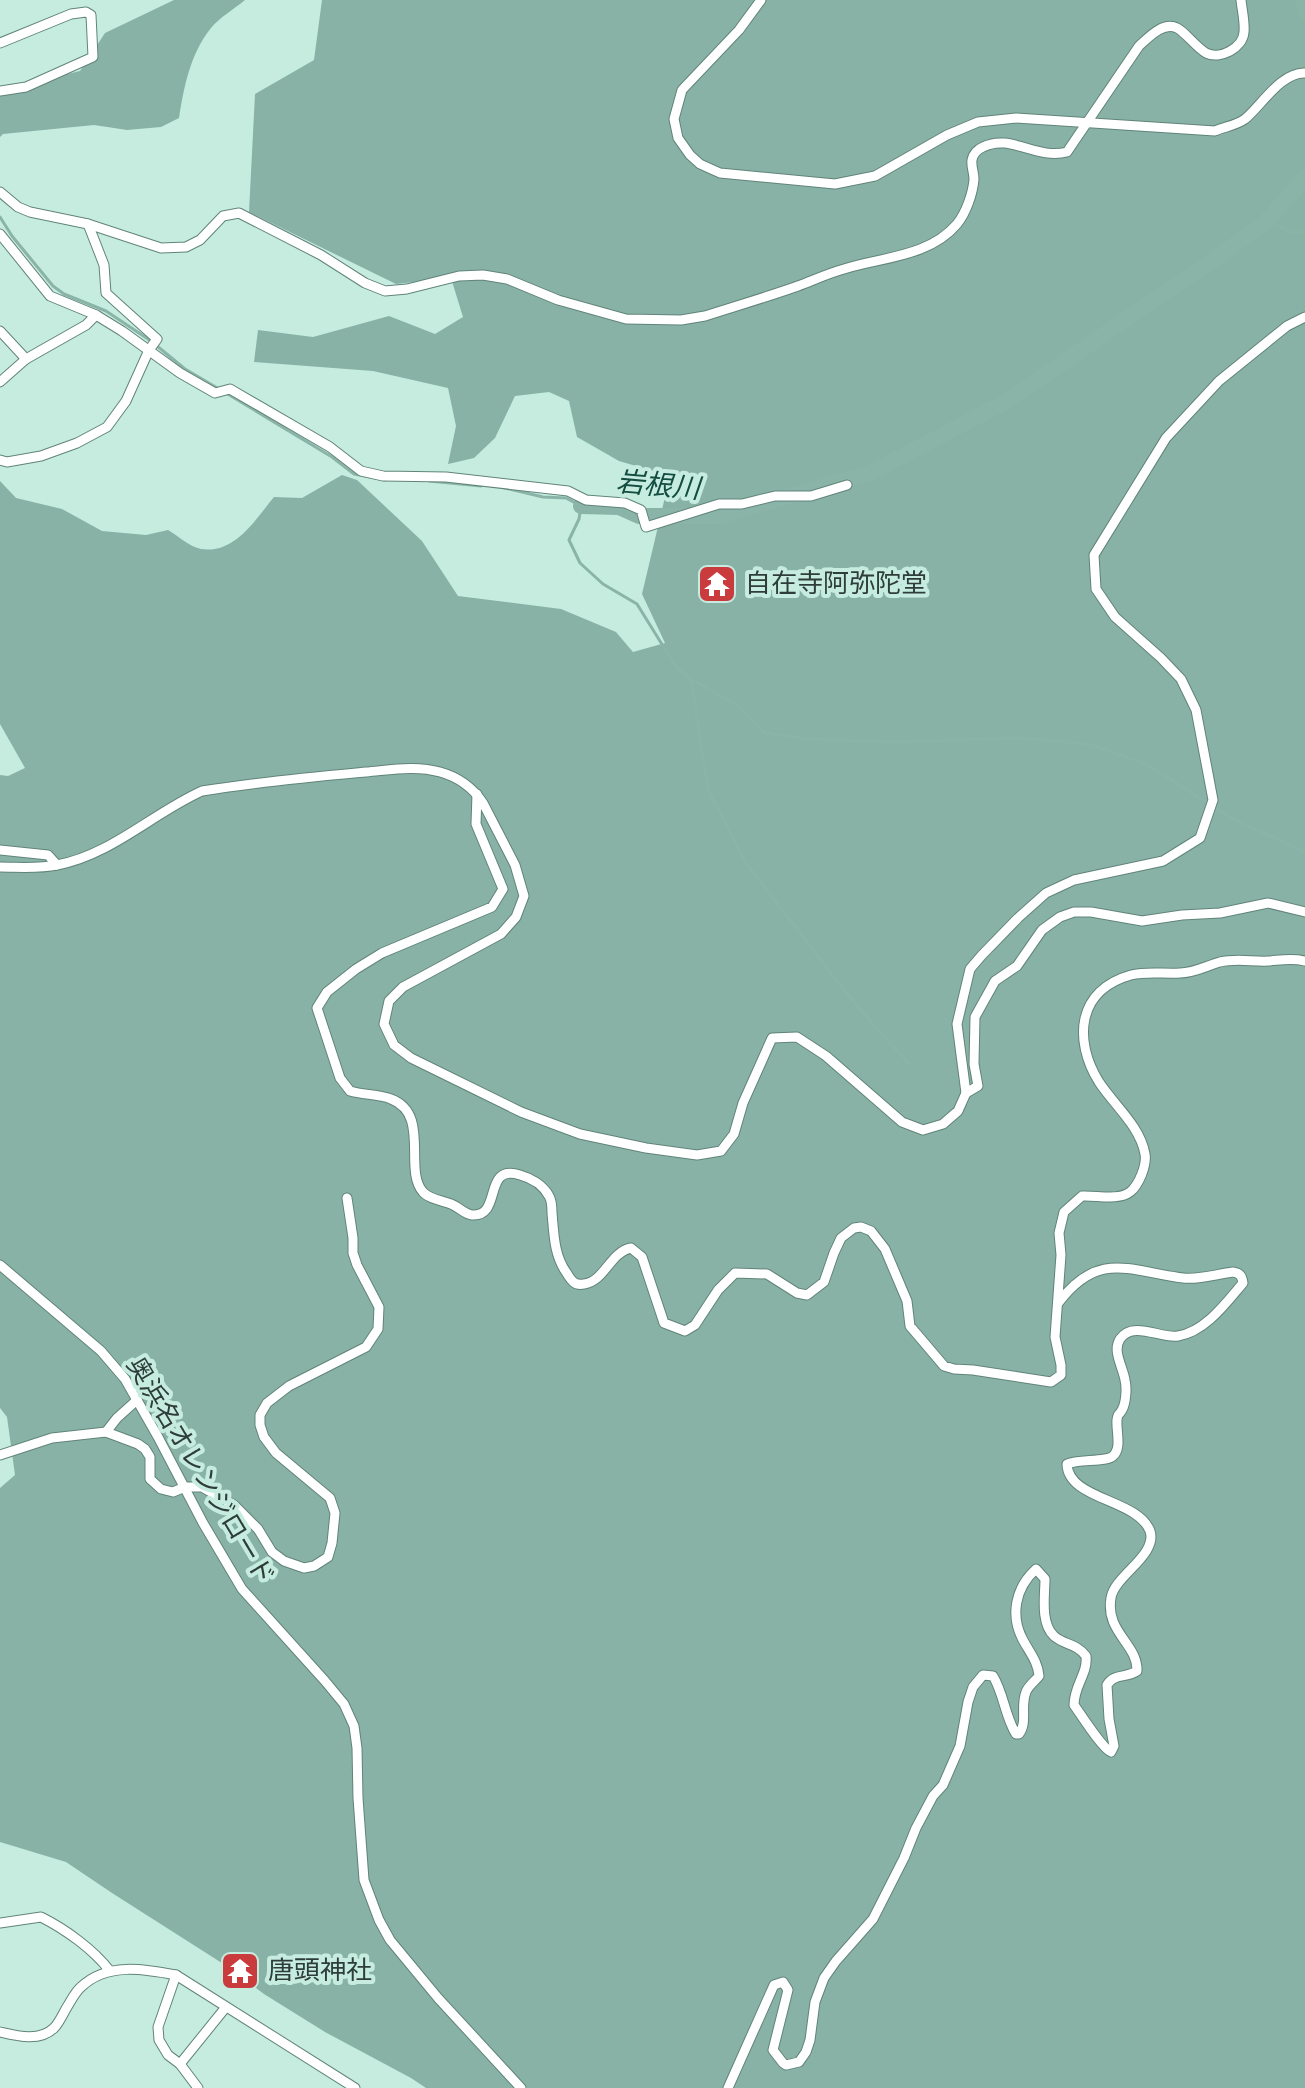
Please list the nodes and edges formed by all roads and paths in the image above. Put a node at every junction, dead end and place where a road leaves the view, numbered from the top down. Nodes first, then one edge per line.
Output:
1 (761, 0) edge
2 (1241, 0) edge
3 (0, 43) edge
4 (1305, 73) edge
5 (0, 91) edge
6 (1087, 123) junction
7 (0, 192) edge
8 (88, 224) junction
9 (0, 234) edge
10 (96, 315) junction
11 (1305, 317) edge
12 (0, 331) edge
13 (149, 350) junction
14 (26, 359) junction
15 (0, 382) edge
16 (0, 460) edge
17 (847, 485) dead end
18 (477, 794) junction
19 (0, 850) edge
20 (57, 865) junction
21 (0, 867) edge
22 (1305, 912) edge
23 (1305, 961) edge
24 (966, 1093) junction
25 (347, 1198) dead end
26 (0, 1265) edge
27 (1059, 1302) junction
28 (137, 1400) junction
29 (106, 1432) junction
30 (0, 1455) edge
31 (185, 1487) junction
32 (0, 1923) edge
33 (110, 1971) junction
34 (176, 1975) junction
35 (226, 2007) junction
36 (0, 2032) edge
37 (180, 2064) junction
38 (198, 2088) edge
39 (355, 2088) edge
40 (521, 2088) edge
41 (728, 2088) edge

1 - 6 street
2 - 6 street
3 - 5 street
4 - 6 street
6 - 8 street
7 - 8 street
8 - 13 street
9 - 10 street
10 - 13 street
10 - 14 street
11 - 24 street
12 - 14 street
13 - 16 street
13 - 17 street
14 - 15 street
18 - 20 street
18 - 24 street
18 - 27 street
19 - 20 street
20 - 21 street
22 - 24 street
23 - 27 street
25 - 31 street
26 - 28 street, 奥浜名オレンジロード
27 - 41 street
28 - 29 street
28 - 31 street, 奥浜名オレンジロード
29 - 30 street
29 - 31 street
31 - 40 street, 奥浜名オレンジロード
32 - 33 street
33 - 34 street
33 - 36 street
34 - 35 street
34 - 37 street
35 - 37 street
35 - 39 street
37 - 38 street

